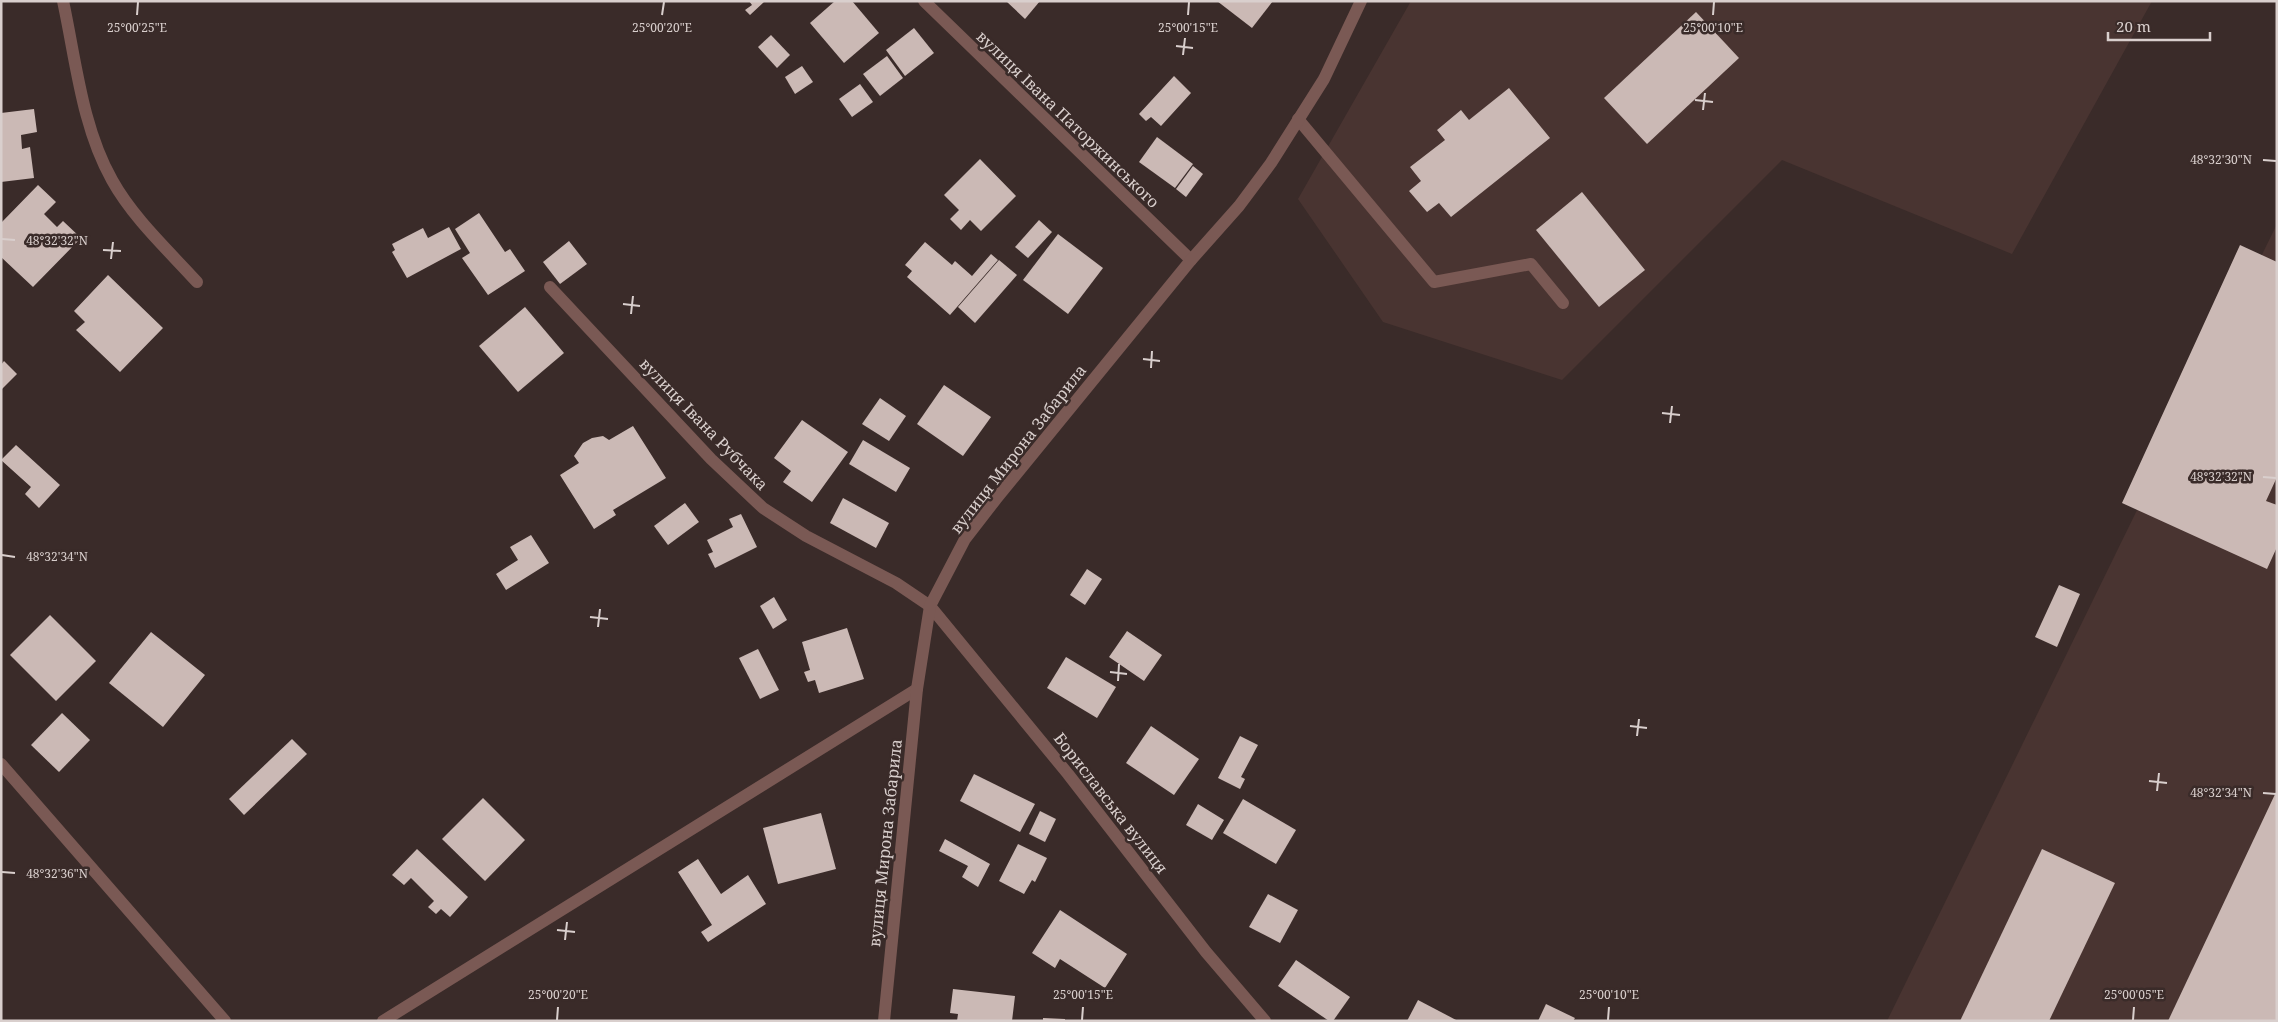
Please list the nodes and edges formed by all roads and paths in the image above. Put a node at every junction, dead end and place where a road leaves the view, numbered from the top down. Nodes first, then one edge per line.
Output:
1 (63, 1) edge
2 (924, 1) edge
3 (1361, 1) edge
4 (1298, 119) junction
5 (1190, 260) junction
6 (197, 282) dead end
7 (550, 287) dead end
8 (1563, 302) dead end
9 (930, 606) junction
10 (917, 689) junction
11 (1, 764) edge
12 (226, 1021) edge
13 (383, 1021) edge
14 (884, 1021) edge
15 (1265, 1021) edge

1 - 6 street
2 - 5 street, вулиця Івана Паторжинського
3 - 4 street, вулиця Мирона Забарила
4 - 5 street, вулиця Мирона Забарила
4 - 8 street
5 - 9 street, вулиця Мирона Забарила
7 - 9 street, вулиця Івана Рубчака
9 - 10 street, вулиця Мирона Забарила
9 - 15 street, Бориславська вулиця
10 - 13 street
10 - 14 street, вулиця Мирона Забарила
11 - 12 street

